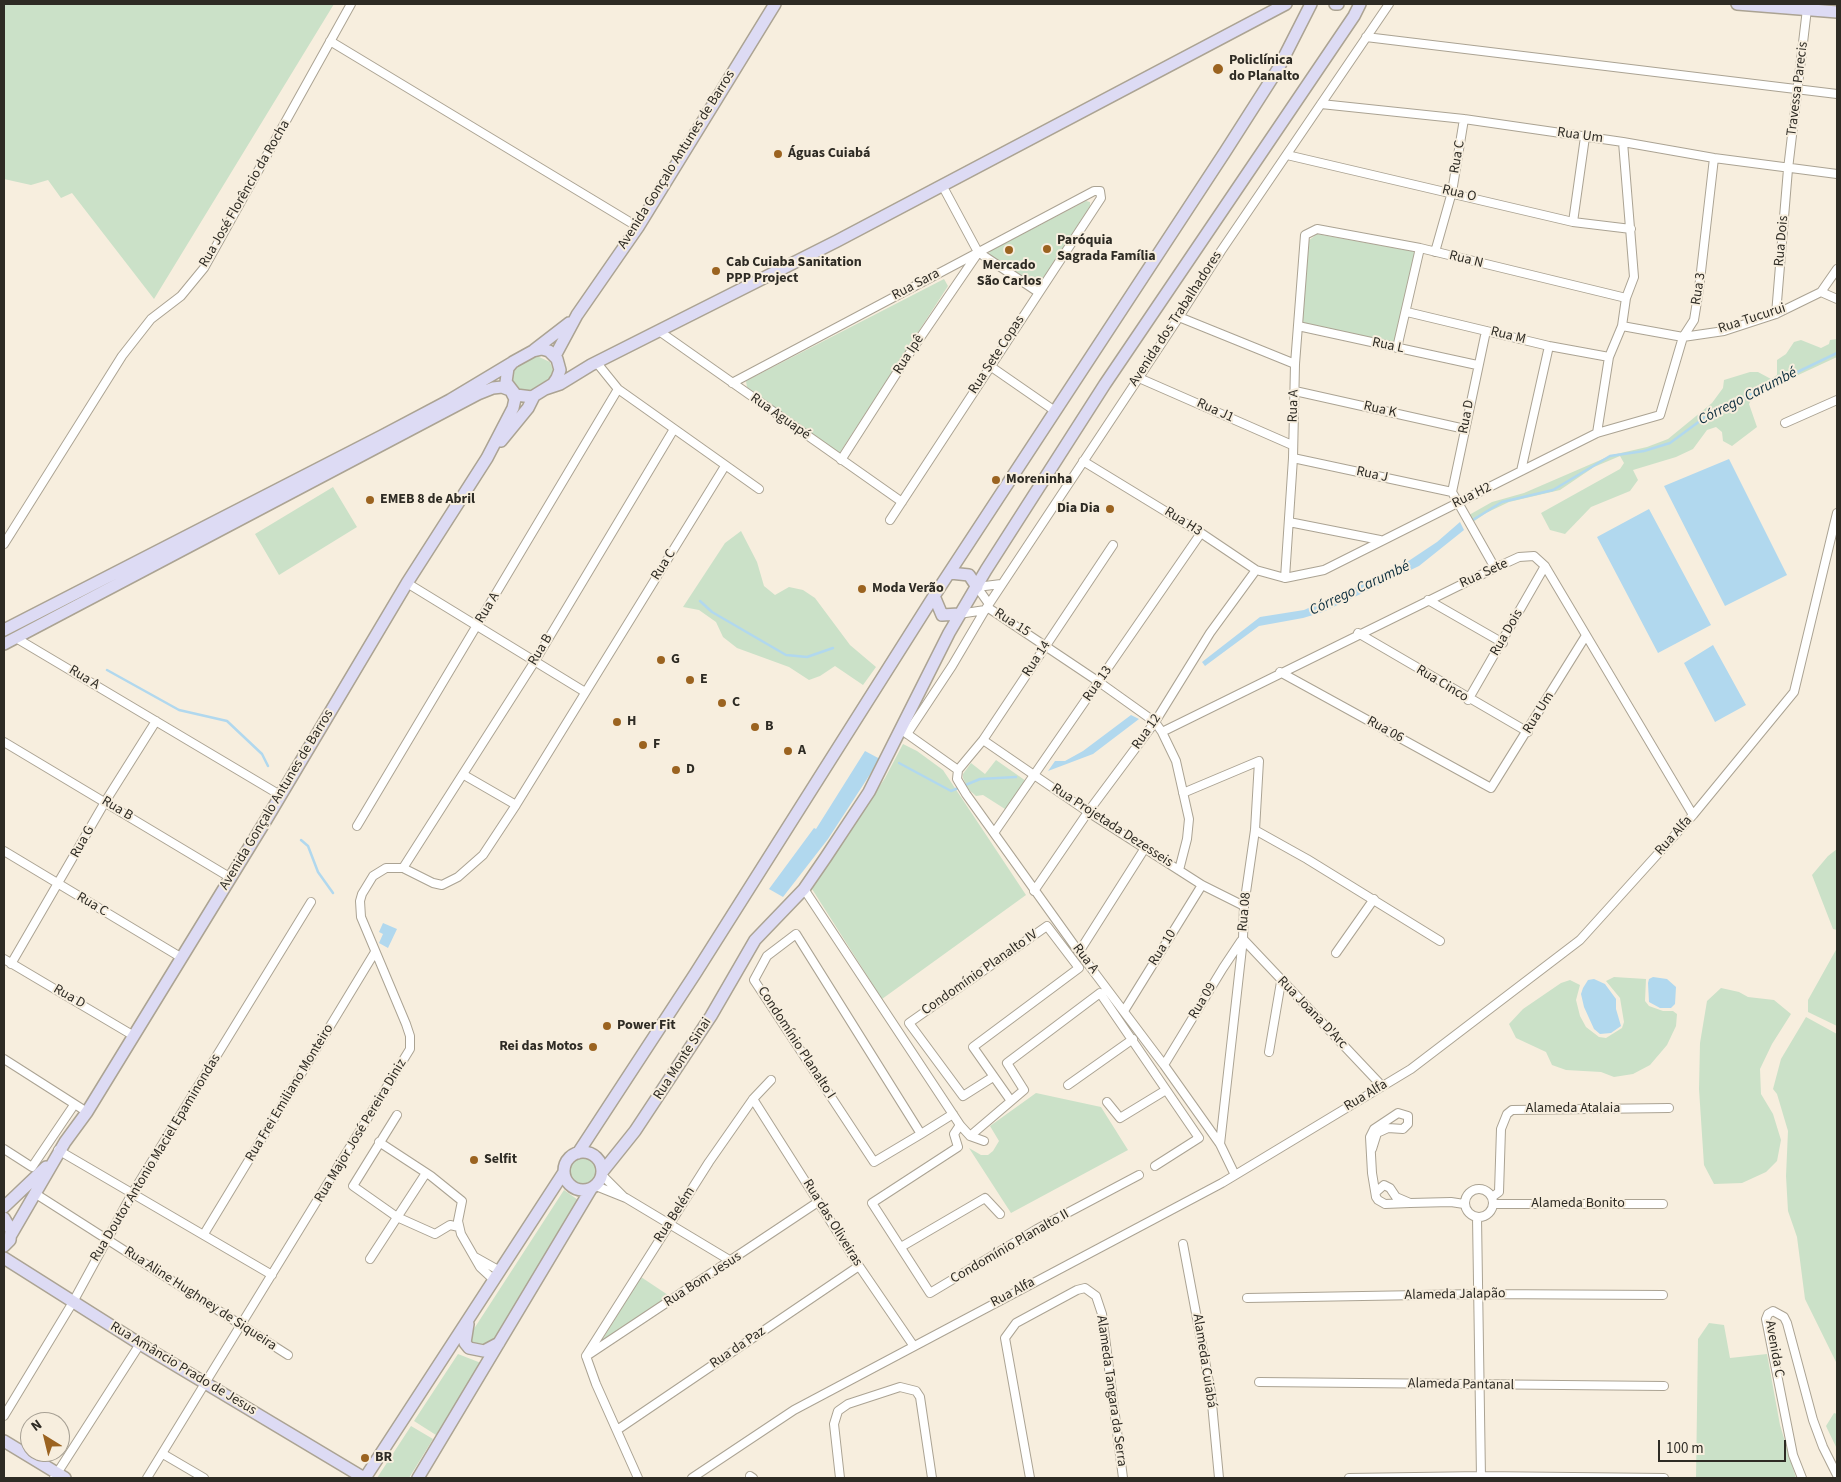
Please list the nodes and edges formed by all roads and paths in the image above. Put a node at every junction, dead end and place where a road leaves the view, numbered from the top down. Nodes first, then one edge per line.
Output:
1 (351, 4) edge
2 (775, 4) edge
3 (1311, 4) edge
4 (1360, 4) edge
5 (1389, 4) edge
6 (1737, 4) edge
7 (1282, 6) edge
8 (1807, 9) junction
9 (1837, 12) edge
10 (1366, 37) junction
11 (330, 41) junction
12 (1798, 90) junction
13 (1837, 94) edge
14 (1321, 104) junction
15 (1464, 119) junction
16 (1585, 137) junction
17 (1623, 142) junction
18 (1287, 154) junction
19 (1714, 158) junction
20 (1788, 168) junction
21 (1837, 174) edge
22 (942, 184) junction
23 (1100, 191) joint
24 (1452, 192) junction
25 (1573, 222) junction
26 (638, 226) junction
27 (1631, 229) junction
28 (1305, 235) joint
29 (1420, 248) junction
30 (978, 252) junction
31 (1435, 252) junction
32 (1837, 269) edge
33 (1038, 292) junction
34 (1820, 292) junction
35 (1626, 298) junction
36 (1837, 299) edge
37 (1407, 312) junction
38 (577, 314) junction
39 (1776, 314) junction
40 (1179, 317) junction
41 (1298, 326) junction
42 (1622, 326) junction
43 (1486, 330) junction
44 (659, 331) junction
45 (1683, 337) junction
46 (1549, 346) junction
47 (1397, 348) junction
48 (534, 350) junction
49 (1609, 357) junction
50 (515, 361) junction
51 (557, 361) junction
52 (594, 364) junction
53 (1295, 364) junction
54 (1477, 364) junction
55 (990, 366) junction
56 (1139, 378) junction
57 (732, 383) junction
58 (545, 389) junction
59 (618, 389) junction
60 (510, 391) junction
61 (1295, 391) junction
62 (534, 396) junction
63 (1837, 400) edge
64 (1055, 411) junction
65 (1660, 415) joint
66 (1785, 423) dead end
67 (674, 429) junction
68 (1465, 429) junction
69 (1598, 433) junction
70 (1292, 445) junction
71 (487, 458) junction
72 (1293, 458) junction
73 (841, 460) junction
74 (1083, 461) junction
75 (725, 466) junction
76 (1521, 471) junction
77 (759, 489) dead end
78 (1452, 492) junction
79 (902, 502) junction
80 (1458, 503) junction
81 (1837, 513) edge
82 (890, 520) dead end
83 (1289, 522) junction
84 (1201, 533) junction
85 (1380, 540) junction
86 (4, 544) edge
87 (1113, 545) dead end
88 (1545, 566) junction
89 (1495, 568) junction
90 (1256, 570) junction
91 (950, 573) junction
92 (1285, 578) junction
93 (407, 583) junction
94 (1002, 584) junction
95 (977, 588) junction
96 (934, 596) junction
97 (1428, 600) junction
98 (987, 607) junction
99 (959, 614) junction
100 (477, 626) junction
101 (4, 630) edge
102 (1358, 634) junction
103 (1585, 637) junction
104 (16, 638) junction
105 (1502, 643) junction
106 (4, 644) edge
107 (1046, 645) junction
108 (535, 661) junction
109 (1280, 672) junction
110 (1099, 682) junction
111 (585, 692) junction
112 (1468, 700) junction
113 (156, 721) junction
114 (1155, 722) junction
115 (904, 732) junction
116 (1162, 732) junction
117 (1528, 732) junction
118 (983, 740) junction
119 (4, 742) edge
120 (464, 775) junction
121 (958, 775) junction
122 (1034, 777) junction
123 (1491, 788) joint
124 (1183, 793) junction
125 (280, 794) junction
126 (105, 802) junction
127 (516, 805) junction
128 (1088, 812) junction
129 (1693, 815) junction
130 (357, 826) dead end
131 (1255, 830) junction
132 (994, 833) junction
133 (1145, 848) junction
134 (4, 852) edge
135 (403, 868) junction
136 (1180, 870) junction
137 (231, 878) junction
138 (58, 885) junction
139 (1202, 885) junction
140 (804, 889) junction
141 (1034, 891) junction
142 (1374, 899) junction
143 (311, 902) dead end
144 (1244, 906) junction
145 (1243, 939) junction
146 (1440, 941) dead end
147 (375, 952) junction
148 (1079, 952) junction
149 (1336, 953) dead end
150 (182, 958) junction
151 (4, 959) edge
152 (11, 964) junction
153 (1281, 982) junction
154 (1124, 1011) junction
155 (134, 1036) junction
156 (1133, 1039) junction
157 (1269, 1052) dead end
158 (4, 1059) edge
159 (1164, 1065) junction
160 (993, 1077) junction
161 (771, 1080) dead end
162 (1068, 1085) dead end
163 (1382, 1086) junction
164 (1166, 1090) junction
165 (753, 1099) junction
166 (1011, 1101) junction
167 (1107, 1102) dead end
168 (74, 1105) junction
169 (1669, 1108) dead end
170 (87, 1112) junction
171 (953, 1114) junction
172 (397, 1115) dead end
173 (960, 1125) junction
174 (921, 1134) junction
175 (970, 1136) junction
176 (984, 1141) dead end
177 (378, 1142) junction
178 (1220, 1144) junction
179 (62, 1148) junction
180 (4, 1149) edge
181 (1372, 1149) junction
182 (578, 1153) junction
183 (1155, 1166) dead end
184 (564, 1172) junction
185 (426, 1173) junction
186 (603, 1173) junction
187 (1372, 1173) junction
188 (1138, 1175) dead end
189 (1235, 1175) junction
190 (1384, 1185) junction
191 (593, 1188) junction
192 (133, 1192) junction
193 (1376, 1192) junction
194 (36, 1194) junction
195 (626, 1198) junction
196 (1493, 1200) junction
197 (818, 1202) junction
198 (1410, 1203) junction
199 (1464, 1204) junction
200 (1663, 1204) dead end
201 (4, 1207) edge
202 (1000, 1214) dead end
203 (397, 1217) junction
204 (1477, 1217) junction
205 (4, 1218) edge
206 (669, 1224) junction
207 (459, 1227) junction
208 (204, 1234) junction
209 (107, 1239) junction
210 (7, 1243) edge
211 (1184, 1244) dead end
212 (900, 1247) junction
213 (4, 1258) edge
214 (370, 1259) dead end
215 (731, 1261) junction
216 (858, 1266) junction
217 (272, 1275) junction
218 (497, 1275) junction
219 (1479, 1294) junction
220 (1663, 1295) dead end
221 (1248, 1298) dead end
222 (73, 1302) junction
223 (470, 1317) junction
224 (242, 1325) junction
225 (502, 1341) junction
226 (140, 1344) junction
227 (913, 1345) junction
228 (288, 1355) dead end
229 (586, 1356) junction
230 (1259, 1382) dead end
231 (206, 1384) junction
232 (1480, 1385) junction
233 (1664, 1386) dead end
234 (4, 1416) edge
235 (617, 1430) junction
236 (4, 1441) edge
237 (163, 1454) junction
238 (1837, 1475) edge
239 (59, 1477) edge
240 (1481, 1477) edge
241 (147, 1478) edge
242 (204, 1478) edge
243 (364, 1478) edge
244 (418, 1478) edge
245 (638, 1478) edge
246 (692, 1478) edge
247 (840, 1478) edge
248 (932, 1478) edge
249 (1030, 1478) edge
250 (1123, 1478) edge
251 (1219, 1478) edge
252 (1349, 1478) edge
253 (1664, 1478) edge
254 (1802, 1478) edge

1 - 11 street, Rua José Florêncio da Rocha
2 - 26 main road, Avenida Gonçalo Antunes de Barros
3 - 64 main road
4 - 95 main road
5 - 10 street, Avenida dos Trabalhadores
6 - 8 main road
7 - 22 main road
8 - 9 main road
8 - 12 street, Travessa Parecis
10 - 12 street
10 - 14 street, Avenida dos Trabalhadores
11 - 26 street
11 - 86 street, Rua José Florêncio da Rocha
12 - 13 street
12 - 20 street, Travessa Parecis
14 - 15 street, Rua Um
14 - 18 street, Avenida dos Trabalhadores
15 - 16 street, Rua Um
15 - 24 street, Rua C
16 - 17 street, Rua Um
16 - 25 street
17 - 19 street, Rua Um
17 - 27 street
18 - 24 street, Rua O
18 - 40 street, Avenida dos Trabalhadores
19 - 20 street, Rua Um
19 - 45 street, Rua 3
20 - 21 street, Rua Um
20 - 39 street, Rua Dois
22 - 30 street
22 - 44 main road
23 - 30 street, Rua Sara
23 - 33 street, Rua Sete Copas
24 - 25 street, Rua O
24 - 31 street, Rua C
25 - 27 street, Rua O
26 - 38 main road, Avenida Gonçalo Antunes de Barros
27 - 35 street
28 - 29 street, Rua N
28 - 41 street, Rua A
29 - 31 street, Rua N
29 - 37 street
30 - 33 street
30 - 57 street, Rua Sara
30 - 73 street, Rua Ipê
31 - 35 street, Rua N
32 - 34 street, Rua Tucurui
33 - 55 street, Rua Sete Copas
34 - 36 street
34 - 39 street, Rua Tucurui
35 - 42 street
37 - 43 street, Rua M
37 - 47 street
38 - 48 main road, Avenida Gonçalo Antunes de Barros
38 - 51 main road, Avenida Gonçalo Antunes de Barros
39 - 45 street, Rua Tucurui
40 - 53 street
40 - 56 street, Avenida dos Trabalhadores
41 - 47 street, Rua L
41 - 53 street, Rua A
42 - 45 street, Rua Tucurui
42 - 49 street
43 - 46 street, Rua M
43 - 54 street, Rua D
44 - 52 main road
44 - 57 street, Rua Aguapé
45 - 65 street, Rua 3
46 - 49 street, Rua M
46 - 76 street
47 - 54 street, Rua L
48 - 50 main road
48 - 51 main road
49 - 69 street
50 - 60 main road
50 - 101 main road
51 - 52 main road
51 - 58 main road
52 - 58 main road
52 - 59 street
53 - 61 street, Rua A
54 - 68 street, Rua D
55 - 64 street
55 - 79 street, Rua Sete Copas
56 - 70 street, Rua J1
56 - 74 street, Avenida dos Trabalhadores
57 - 73 street, Rua Aguapé
58 - 62 main road
59 - 67 street
59 - 100 street, Rua A
60 - 62 main road
60 - 71 main road, Avenida Gonçalo Antunes de Barros
60 - 104 main road
61 - 68 street, Rua K
61 - 70 street, Rua A
62 - 71 main road, Avenida Gonçalo Antunes de Barros
63 - 66 street
64 - 91 main road
65 - 69 street, Rua H2
67 - 75 street
67 - 108 street, Rua B
68 - 78 street, Rua D
69 - 76 street, Rua H2
70 - 72 street, Rua A
71 - 93 main road, Avenida Gonçalo Antunes de Barros
72 - 78 street, Rua J
72 - 83 street, Rua A
73 - 79 street, Rua Aguapé
74 - 84 street, Rua H3
74 - 94 street, Avenida dos Trabalhadores
75 - 77 street
75 - 111 street, Rua C
76 - 80 street, Rua H2
78 - 80 street
79 - 82 street, Rua Sete Copas
80 - 85 street, Rua H2
80 - 89 street
81 - 129 street, Rua Alfa
83 - 85 street
83 - 92 street, Rua A
84 - 90 street, Rua H3
84 - 110 street, Rua 13
85 - 92 street, Rua H2
87 - 107 street, Rua 14
88 - 89 street, Rua Sete
88 - 103 street
88 - 105 street, Rua Dois
89 - 97 street, Rua Sete
90 - 92 street, Rua H3
90 - 114 street, Rua 12
91 - 95 main road
91 - 96 main road
93 - 100 street
93 - 125 main road, Avenida Gonçalo Antunes de Barros
94 - 95 street
94 - 98 street, Avenida dos Trabalhadores
95 - 98 street, Rua 15
95 - 99 main road
96 - 99 main road
96 - 182 main road
97 - 102 street, Rua Sete
97 - 105 street
98 - 99 street, Rua 15
98 - 107 street, Rua 15
98 - 115 street, Avenida dos Trabalhadores
99 - 115 main road, Rua Monte Sinai
100 - 108 street
100 - 130 street, Rua A
102 - 109 street, Rua Sete
102 - 112 street, Rua Cinco
103 - 117 street, Rua Um
103 - 129 street
104 - 106 main road
104 - 113 street, Rua A
105 - 112 street, Rua Dois
107 - 110 street, Rua 15
107 - 118 street, Rua 14
108 - 111 street
108 - 120 street, Rua B
109 - 116 street, Rua Sete
109 - 123 street, Rua 06
110 - 114 street, Rua 15
110 - 122 street, Rua 13
111 - 127 street, Rua C
112 - 117 street, Rua Cinco
113 - 125 street, Rua A
113 - 126 street, Rua G
114 - 116 street
114 - 128 street, Rua 12
115 - 121 street
115 - 140 main road, Rua Monte Sinai
116 - 124 street
117 - 123 street, Rua Um
118 - 121 street, Rua 14
118 - 122 street, Rua Projetada Dezesseis
119 - 126 street, Rua B
120 - 127 street
120 - 135 street, Rua B
121 - 132 street, Rua A
122 - 128 street, Rua Projetada Dezesseis
122 - 132 street, Rua 13
124 - 131 street, Rua 08
124 - 136 street
125 - 137 main road, Avenida Gonçalo Antunes de Barros
126 - 137 street, Rua B
126 - 138 street, Rua G
127 - 135 street
128 - 133 street, Rua Projetada Dezesseis
128 - 141 street, Rua 12
129 - 163 street, Rua Alfa
131 - 142 street
131 - 144 street, Rua 08
132 - 141 street, Rua A
133 - 136 street, Rua Projetada Dezesseis
133 - 148 street
134 - 138 street, Rua C
135 - 147 street, Rua Major José Pereira Diniz
136 - 139 street, Rua Projetada Dezesseis
137 - 150 main road, Avenida Gonçalo Antunes de Barros
138 - 150 street, Rua C
138 - 152 street, Rua G
139 - 144 street, Rua Projetada Dezesseis
139 - 154 street, Rua 10
140 - 171 street
140 - 186 main road, Rua Monte Sinai
141 - 148 street, Rua A
142 - 146 street
142 - 149 street
143 - 192 street, Rua Doutor Antonio Maciel Epaminondas
144 - 145 street, Rua 08
145 - 153 street, Rua Joana D'Arc
145 - 159 street, Rua 09
145 - 178 street, Rua 08
147 - 208 street, Rua Frei Emiliano Monteiro
147 - 217 street, Rua Major José Pereira Diniz
148 - 154 street, Rua A
150 - 155 main road, Avenida Gonçalo Antunes de Barros
151 - 152 street, Rua D
152 - 155 street, Rua D
153 - 157 street
153 - 163 street, Rua Joana D'Arc
154 - 159 street, Rua A
155 - 170 main road, Avenida Gonçalo Antunes de Barros
156 - 162 street
156 - 164 street
156 - 166 street
158 - 168 street
159 - 178 street, Rua A
160 - 160 street, Condomínio Planalto IV
160 - 166 street, Condomínio Planalto IV
161 - 165 street, Rua Belém
163 - 189 street, Rua Alfa
164 - 167 street
164 - 183 street
165 - 197 street, Rua das Oliveiras
165 - 206 street, Rua Belém
166 - 175 street
168 - 170 street
168 - 180 street
169 - 196 street, Alameda Atalaia
170 - 179 main road, Avenida Gonçalo Antunes de Barros
171 - 173 street
171 - 174 street, Condomínio Planalto I
172 - 177 street
173 - 175 street
173 - 212 street, Condomínio Planalto II
174 - 174 street, Condomínio Planalto I
175 - 176 street
177 - 185 street
177 - 203 street
178 - 189 street, Rua A
179 - 192 street
179 - 194 main road, Avenida Gonçalo Antunes de Barros
179 - 201 main road, Avenida Gonçalo Antunes de Barros
181 - 181 street
181 - 187 street
182 - 184 main road
182 - 186 main road
184 - 191 main road
184 - 218 main road
185 - 203 street
185 - 207 street
186 - 191 main road
186 - 195 street
187 - 190 street
187 - 193 street
188 - 212 street, Condomínio Planalto II
189 - 227 street, Rua Alfa
190 - 193 street
190 - 198 street
191 - 195 street
191 - 225 main road
192 - 208 street
192 - 209 street, Rua Doutor Antonio Maciel Epaminondas
193 - 198 street
194 - 209 street, Rua Aline Hughney de Siqueira
194 - 210 main road, Avenida Gonçalo Antunes de Barros
195 - 206 street
196 - 199 street
196 - 200 street, Alameda Bonito
196 - 204 street
197 - 215 street, Rua Bom Jesus
197 - 216 street, Rua das Oliveiras
198 - 199 street
199 - 204 street
202 - 212 street
203 - 207 street
203 - 214 street
204 - 219 street
205 - 210 main road
206 - 215 street
206 - 229 street, Rua Belém
207 - 218 street
208 - 217 street
209 - 222 street, Rua Doutor Antonio Maciel Epaminondas
209 - 224 street, Rua Aline Hughney de Siqueira
211 - 251 street, Alameda Cuiabá
213 - 222 main road, Rua Amâncio Prado de Jesus
215 - 229 street, Rua Bom Jesus
216 - 227 street, Rua das Oliveiras
216 - 235 street, Rua da Paz
217 - 224 street, Rua Major José Pereira Diniz
218 - 223 main road
219 - 220 street, Alameda Jalapão
219 - 221 street, Alameda Jalapão
219 - 232 street
222 - 226 main road, Rua Amâncio Prado de Jesus
222 - 234 street, Rua Doutor Antonio Maciel Epaminondas
223 - 225 main road
223 - 243 main road
224 - 228 street, Rua Aline Hughney de Siqueira
224 - 231 street, Rua Major José Pereira Diniz
225 - 244 main road
226 - 231 main road, Rua Amâncio Prado de Jesus
226 - 239 street
227 - 246 street, Rua Alfa
229 - 235 street
230 - 232 street, Alameda Pantanal
231 - 237 street, Rua Major José Pereira Diniz
231 - 243 main road, Rua Amâncio Prado de Jesus
232 - 233 street, Alameda Pantanal
232 - 240 street
235 - 245 street
236 - 239 main road
237 - 241 street, Rua Major José Pereira Diniz
237 - 242 street
238 - 254 street, Avenida C
240 - 252 street
240 - 253 street
247 - 248 street
249 - 250 street, Alameda Tangara da Serra

